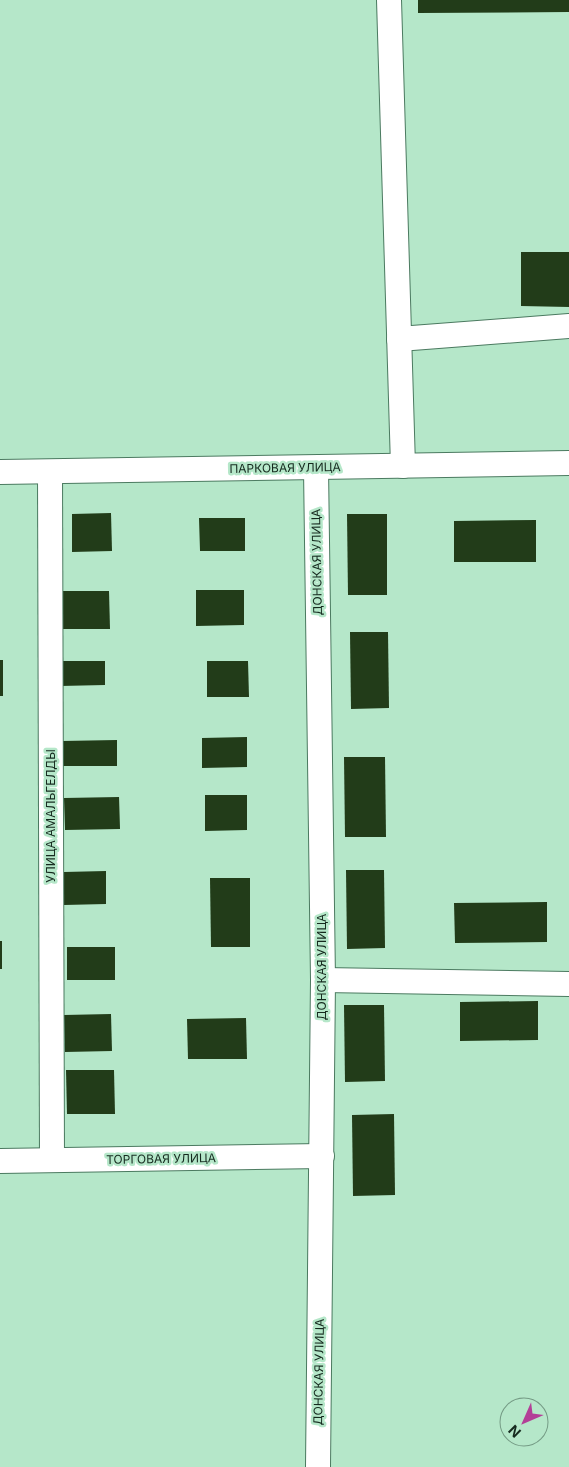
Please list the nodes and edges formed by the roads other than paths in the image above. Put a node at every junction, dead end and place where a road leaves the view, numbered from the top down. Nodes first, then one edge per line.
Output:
1 (388, 0) edge
2 (569, 326) edge
3 (399, 339) junction
4 (569, 464) edge
5 (403, 466) junction
6 (316, 468) junction
7 (0, 472) edge
8 (50, 472) junction
9 (323, 980) junction
10 (569, 984) edge
11 (322, 1156) junction
12 (52, 1160) junction
13 (0, 1161) edge
14 (318, 1467) edge

1 - 3 street
2 - 3 street
3 - 5 street
4 - 5 street, ПАРКОВАЯ УЛИЦА
5 - 6 street, ПАРКОВАЯ УЛИЦА
6 - 8 street, ПАРКОВАЯ УЛИЦА
6 - 9 street, ДОНСКАЯ УЛИЦА
7 - 8 street, ПАРКОВАЯ УЛИЦА
8 - 12 street, УЛИЦА АМАЛЬГЕЛДЫ
9 - 10 street
9 - 11 street, ДОНСКАЯ УЛИЦА
11 - 12 street, ТОРГОВАЯ УЛИЦА
11 - 14 street, ДОНСКАЯ УЛИЦА
12 - 13 street, ТОРГОВАЯ УЛИЦА

